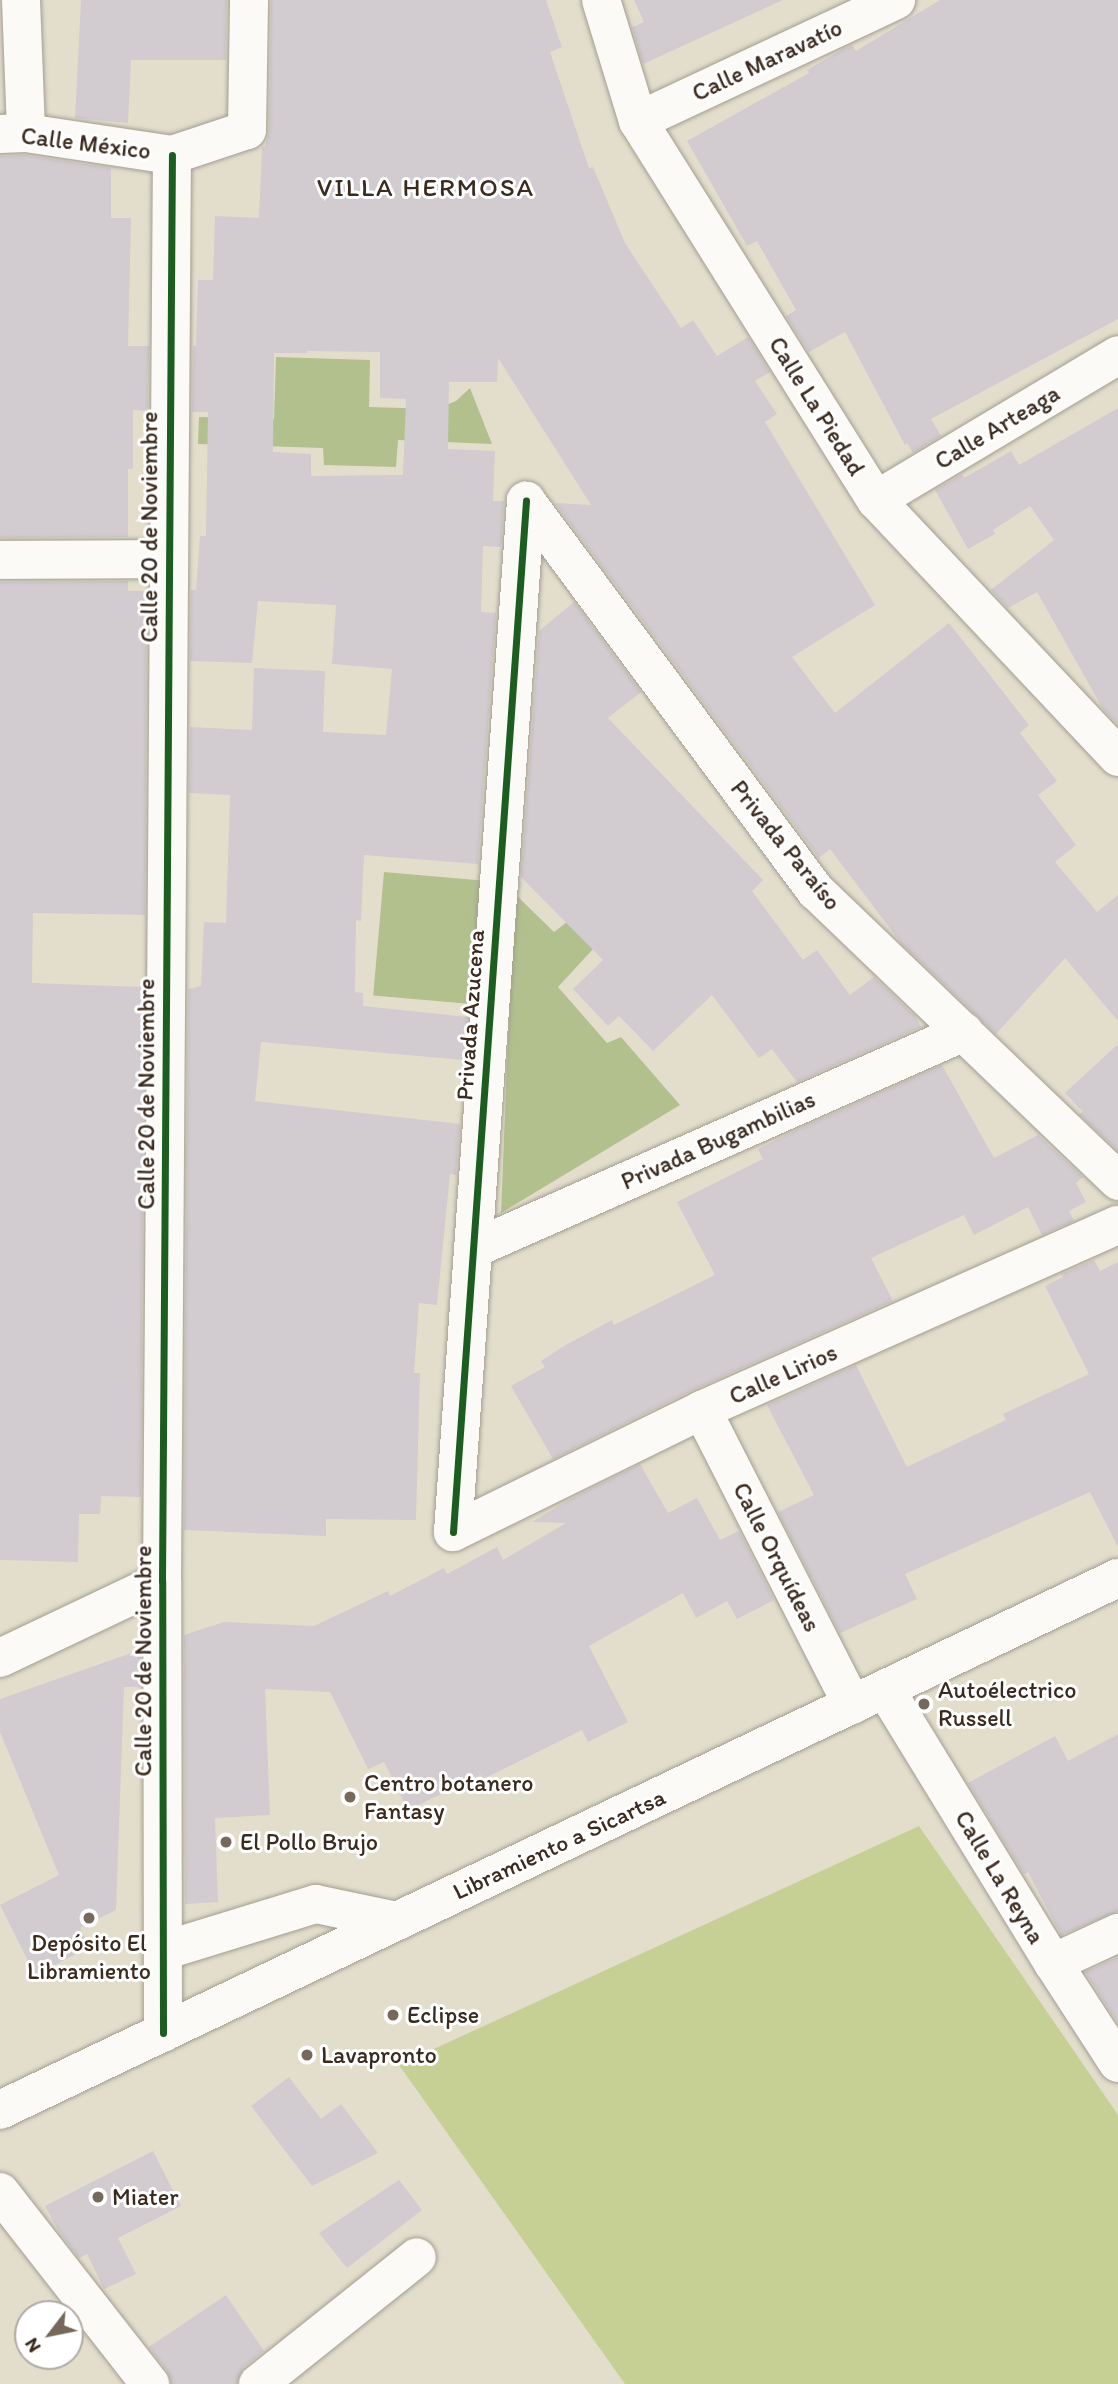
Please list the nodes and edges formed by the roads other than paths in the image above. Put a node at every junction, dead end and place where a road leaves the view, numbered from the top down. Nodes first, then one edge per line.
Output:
1 (21, 0) edge
2 (249, 0) edge
3 (601, 0) edge
4 (896, 0) edge
5 (638, 121) junction
6 (13, 133) edge
7 (172, 155) junction
8 (1118, 355) edge
9 (876, 500) junction
10 (526, 501) joint
11 (168, 559) junction
12 (0, 560) edge
13 (1113, 742) edge
14 (964, 1032) junction
15 (1118, 1181) edge
16 (1118, 1225) edge
17 (473, 1249) junction
18 (702, 1410) junction
19 (453, 1532) joint
20 (1118, 1578) edge
21 (162, 1581) junction
22 (0, 1658) edge
23 (868, 1697) junction
24 (397, 1921) junction
25 (1118, 1933) edge
26 (163, 1951) junction
27 (1053, 1963) junction
28 (163, 2033) junction
29 (1118, 2063) edge
30 (0, 2110) edge
31 (0, 2192) edge
32 (417, 2257) dead end
33 (150, 2384) edge
34 (258, 2384) edge

1 - 6 street
2 - 7 street
3 - 5 street, Calle La Piedad
4 - 5 street, Calle Maravatío
5 - 9 street, Calle La Piedad
6 - 7 street, Calle México
7 - 11 street, Calle 20 de Noviembre
8 - 9 street, Calle Arteaga
9 - 13 street, Calle La Piedad
10 - 14 street, Privada Paraíso
10 - 17 street, Privada Azucena
11 - 12 street
11 - 21 street, Calle 20 de Noviembre
14 - 15 street, Privada Paraíso
14 - 17 street, Privada Bugambilias
16 - 18 street, Calle Lirios
17 - 19 street, Privada Azucena
18 - 19 street, Calle Lirios
18 - 23 street, Calle Orquídeas
20 - 23 street, Libramiento a Sicartsa
21 - 22 street
21 - 26 street, Calle 20 de Noviembre
23 - 24 street, Libramiento a Sicartsa
23 - 27 street, Calle La Reyna
24 - 26 street
24 - 28 street, Libramiento a Sicartsa
25 - 27 street
26 - 28 street, Calle 20 de Noviembre
27 - 29 street, Calle La Reyna
28 - 30 street, Libramiento a Sicartsa
31 - 33 street
32 - 34 street

